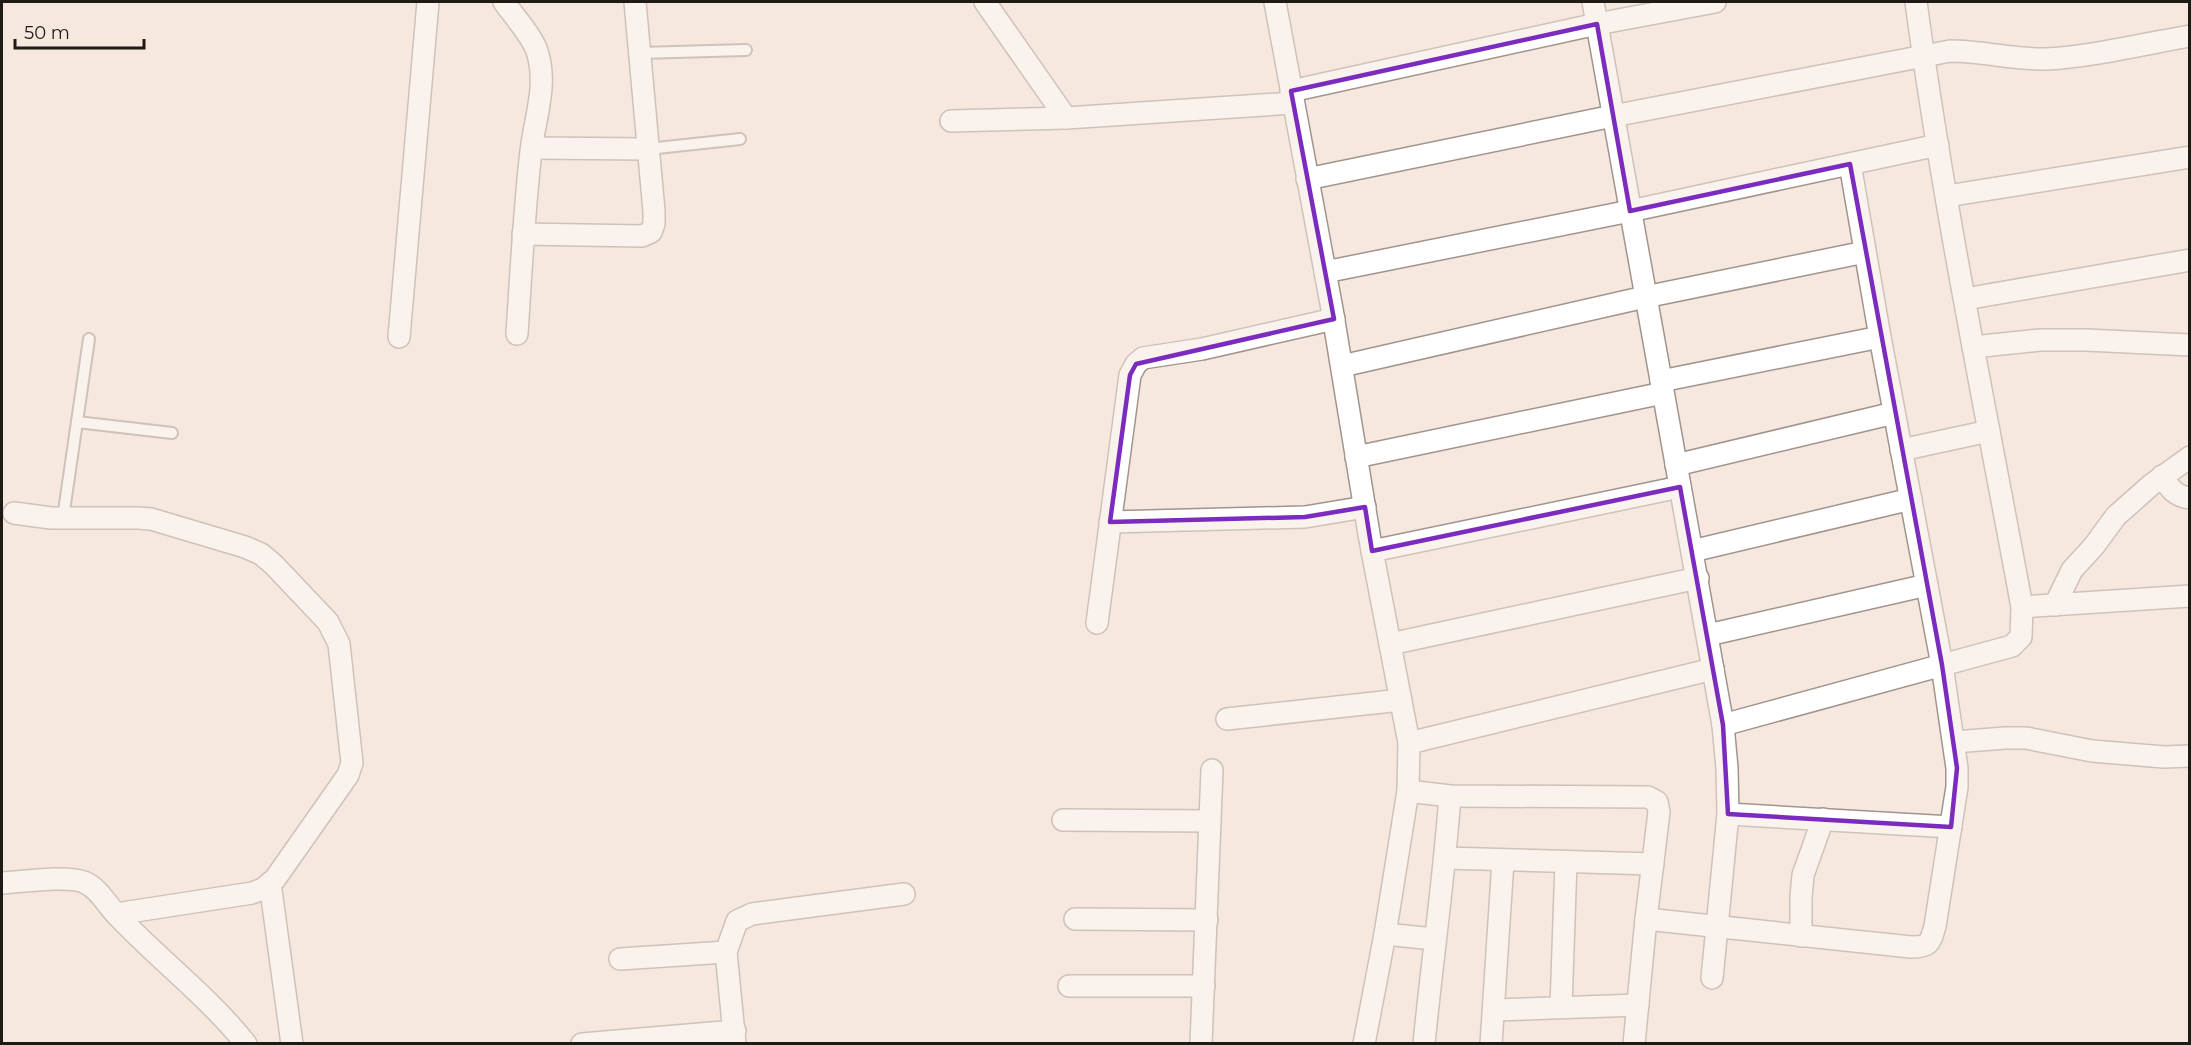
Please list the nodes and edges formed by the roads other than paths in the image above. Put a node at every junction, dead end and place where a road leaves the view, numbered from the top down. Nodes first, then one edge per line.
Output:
1 (428, 2) edge
2 (504, 2) edge
3 (635, 2) edge
4 (985, 2) edge
5 (1275, 2) edge
6 (1593, 2) edge
7 (1715, 2) edge
8 (1916, 2) edge
9 (1597, 24) junction
10 (2190, 36) edge
11 (746, 50) dead end
12 (640, 53) junction
13 (1923, 57) junction
14 (1292, 97) junction
15 (1613, 116) junction
16 (1066, 118) junction
17 (951, 121) dead end
18 (740, 139) dead end
19 (1938, 145) junction
20 (532, 148) junction
21 (648, 149) junction
22 (2190, 158) edge
23 (1850, 164) junction
24 (1307, 178) junction
25 (1947, 196) junction
26 (1630, 211) junction
27 (523, 234) junction
28 (1865, 252) junction
29 (2190, 260) edge
30 (1325, 272) junction
31 (1646, 297) junction
32 (1965, 299) junction
33 (1334, 319) junction
34 (518, 334) dead end
35 (399, 337) dead end
36 (1880, 337) junction
37 (89, 339) dead end
38 (2190, 345) edge
39 (1973, 347) junction
40 (1342, 366) junction
41 (1662, 387) junction
42 (1894, 413) junction
43 (77, 422) junction
44 (1989, 431) junction
45 (172, 433) dead end
46 (1901, 450) junction
47 (1356, 457) junction
48 (2190, 457) edge
49 (1676, 465) junction
50 (2162, 476) junction
51 (1680, 487) junction
52 (2190, 498) edge
53 (1911, 500) junction
54 (1365, 507) junction
55 (14, 513) dead end
56 (63, 519) junction
57 (1110, 522) junction
58 (1692, 550) junction
59 (1372, 551) junction
60 (1698, 578) junction
61 (1927, 585) junction
62 (2190, 596) edge
63 (2055, 605) junction
64 (2022, 607) junction
65 (1097, 623) dead end
66 (1708, 635) junction
67 (1390, 644) junction
68 (1942, 665) junction
69 (1713, 669) junction
70 (1401, 700) junction
71 (1227, 720) dead end
72 (1723, 725) junction
73 (1954, 742) junction
74 (1408, 743) junction
75 (2190, 756) edge
76 (1212, 770) dead end
77 (1408, 791) junction
78 (1450, 796) junction
79 (1728, 814) junction
80 (1823, 819) junction
81 (1063, 820) dead end
82 (1210, 821) junction
83 (1951, 827) junction
84 (1445, 858) junction
85 (1503, 861) junction
86 (1566, 862) junction
87 (1653, 864) junction
88 (2, 883) edge
89 (270, 883) junction
90 (904, 894) dead end
91 (116, 914) junction
92 (1646, 919) junction
93 (1075, 920) dead end
94 (1207, 920) junction
95 (1716, 927) junction
96 (1385, 934) junction
97 (1801, 936) junction
98 (1434, 939) junction
99 (726, 952) junction
100 (621, 958) dead end
101 (1712, 978) dead end
102 (1069, 986) dead end
103 (1204, 986) junction
104 (1638, 1005) junction
105 (1561, 1008) junction
106 (1494, 1010) junction
107 (735, 1037) edge
108 (246, 1044) edge
109 (292, 1044) edge
110 (582, 1044) edge
111 (1201, 1044) edge
112 (1364, 1044) edge
113 (1424, 1044) edge
114 (1491, 1044) edge
115 (1634, 1044) edge

1 - 35 street
2 - 20 street
3 - 12 street
4 - 16 street
5 - 14 street
6 - 9 street
7 - 9 street
8 - 13 street
9 - 14 street
9 - 15 street
10 - 13 street
11 - 12 lane
12 - 21 street
13 - 15 street
13 - 19 street
14 - 16 street
14 - 24 street
15 - 24 street
15 - 26 street
16 - 17 street
18 - 21 lane
19 - 23 street
19 - 25 street
20 - 21 street
20 - 27 street
21 - 27 street
22 - 25 street
23 - 26 street
23 - 28 street
24 - 30 street
25 - 32 street
26 - 30 street
26 - 31 street
27 - 34 street
28 - 31 street
28 - 36 street
29 - 32 street
30 - 33 street
31 - 40 street
31 - 41 street
32 - 39 street
33 - 40 street
33 - 57 street
36 - 41 street
36 - 42 street
37 - 43 lane
38 - 39 street
39 - 44 street
40 - 47 street
41 - 47 street
41 - 49 street
42 - 46 street
42 - 49 street
43 - 45 lane
43 - 56 lane
44 - 46 street
44 - 64 street
46 - 53 street
47 - 54 street
48 - 50 street
49 - 51 street
50 - 52 street
50 - 63 street
51 - 58 street
51 - 59 street
53 - 58 street
53 - 61 street
54 - 57 street
54 - 59 street
55 - 56 street
56 - 89 street
57 - 65 street
58 - 60 street
59 - 67 street
60 - 66 street
60 - 67 street
61 - 66 street
61 - 68 street
62 - 63 street
63 - 64 street
64 - 68 street
66 - 69 street
67 - 70 street
68 - 72 street
68 - 73 street
69 - 72 street
69 - 74 street
70 - 71 street
70 - 74 street
72 - 79 street
73 - 75 street
73 - 83 street
74 - 77 street
76 - 82 street
77 - 78 street
77 - 96 street
78 - 84 street
78 - 87 street
79 - 80 street
79 - 95 street
80 - 83 street
80 - 97 street
81 - 82 street
82 - 94 street
83 - 97 street
84 - 85 street
84 - 98 street
85 - 86 street
85 - 106 street
86 - 87 street
86 - 105 street
87 - 92 street
88 - 91 street
89 - 91 street
89 - 109 street
90 - 99 street
91 - 108 street
92 - 95 street
92 - 104 street
93 - 94 street
94 - 103 street
95 - 97 street
95 - 101 street
96 - 98 street
96 - 112 street
98 - 113 street
99 - 100 street
99 - 107 street
102 - 103 street
103 - 111 street
104 - 105 street
104 - 115 street
105 - 106 street
106 - 114 street
107 - 110 street

